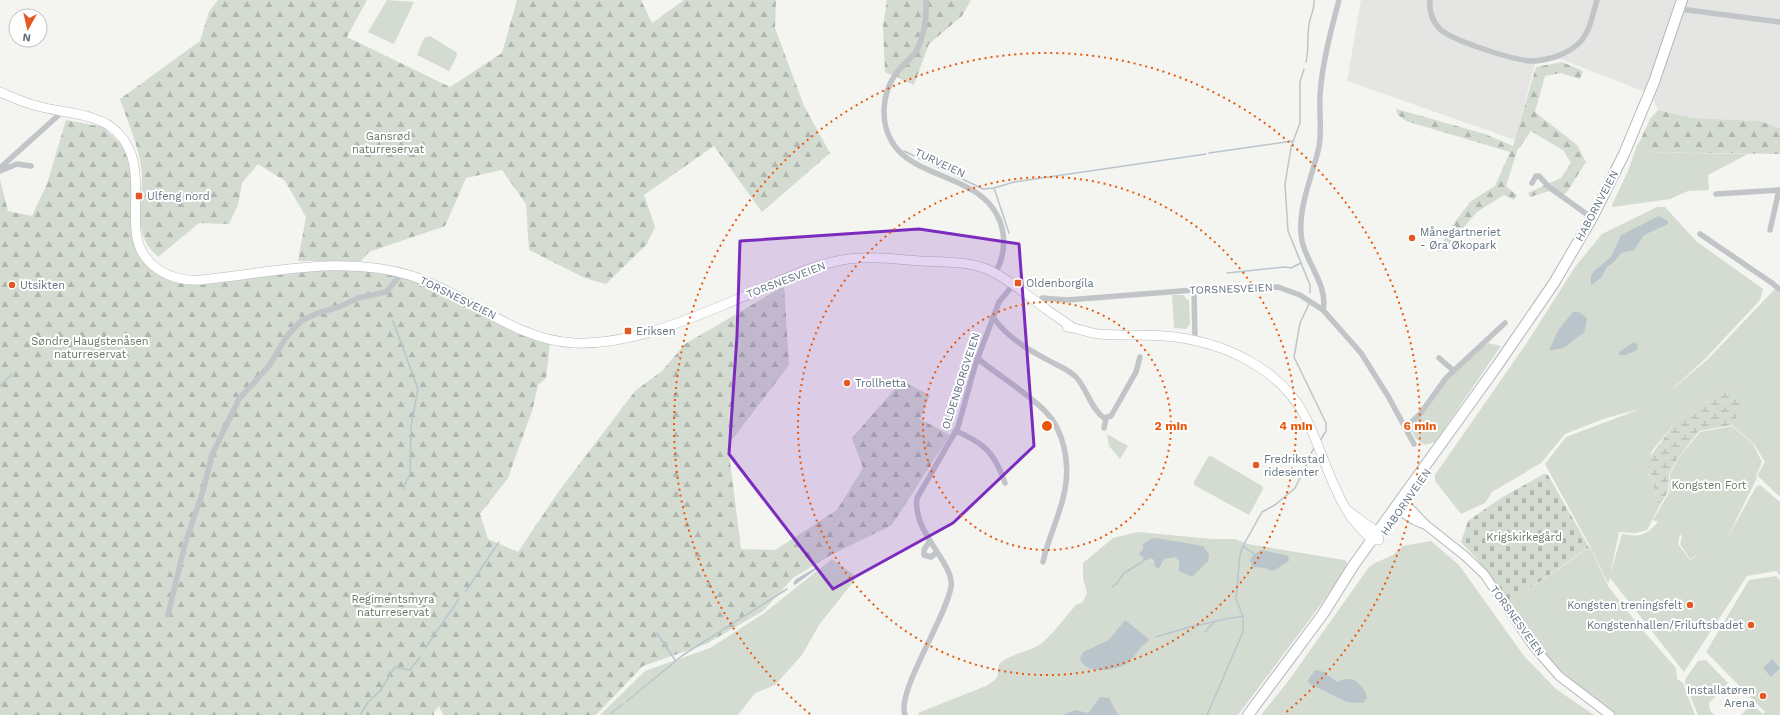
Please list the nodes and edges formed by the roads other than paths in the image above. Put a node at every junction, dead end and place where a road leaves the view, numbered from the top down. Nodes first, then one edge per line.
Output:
1 (926, 0) edge
2 (1339, 0) edge
3 (1430, 0) edge
4 (1597, 0) edge
5 (1681, 4) edge
6 (1780, 22) edge
7 (0, 92) edge
8 (61, 113) junction
9 (31, 166) dead end
10 (0, 170) edge
11 (1532, 182) dead end
12 (1780, 190) edge
13 (1716, 194) dead end
14 (1592, 218) junction
15 (1770, 230) dead end
16 (1700, 234) dead end
17 (402, 273) junction
18 (995, 273) junction
19 (1013, 285) junction
20 (1194, 290) junction
21 (1780, 290) edge
22 (1042, 298) dead end
23 (1323, 310) junction
24 (993, 317) junction
25 (1505, 323) dead end
26 (1194, 341) junction
27 (1140, 357) dead end
28 (977, 358) junction
29 (1439, 358) dead end
30 (1454, 371) junction
31 (1106, 418) junction
32 (1104, 428) dead end
33 (1405, 428) junction
34 (956, 431) junction
35 (1414, 444) dead end
36 (1005, 483) dead end
37 (1401, 506) junction
38 (1376, 537) junction
39 (929, 542) junction
40 (936, 553) junction
41 (1043, 562) dead end
42 (168, 615) dead end
43 (905, 715) edge
44 (1248, 715) edge
45 (1610, 715) edge

1 - 18 street, TURVEIEN
2 - 23 street
3 - 4 street
5 - 6 street
5 - 14 highway, HABORNVEIEN
7 - 8 main road, TORSNESVEIEN
8 - 10 street
8 - 17 main road, TORSNESVEIEN
9 - 10 street
11 - 14 street
12 - 13 street
12 - 15 street
14 - 37 highway, HABORNVEIEN
16 - 21 street
17 - 18 main road, TORSNESVEIEN
17 - 42 street
18 - 19 main road, TORSNESVEIEN
19 - 24 street, OLDENBORGVEIEN
19 - 26 main road, TORSNESVEIEN
20 - 22 street, TORSNESVEIEN
20 - 23 street, TORSNESVEIEN
20 - 26 street
23 - 33 street, TORSNESVEIEN
24 - 28 street, OLDENBORGVEIEN
24 - 31 street
25 - 30 street
26 - 38 main road, TORSNESVEIEN
27 - 31 street
28 - 34 street, OLDENBORGVEIEN
28 - 41 street
29 - 30 street
30 - 33 street
31 - 32 street
33 - 35 street, TORSNESVEIEN
34 - 36 street
34 - 39 street, OLDENBORGVEIEN
37 - 38 highway, HABORNVEIEN
37 - 45 street, TORSNESVEIEN
38 - 44 highway, HABORNVEIEN
39 - 40 street
39 - 40 street
40 - 43 street

